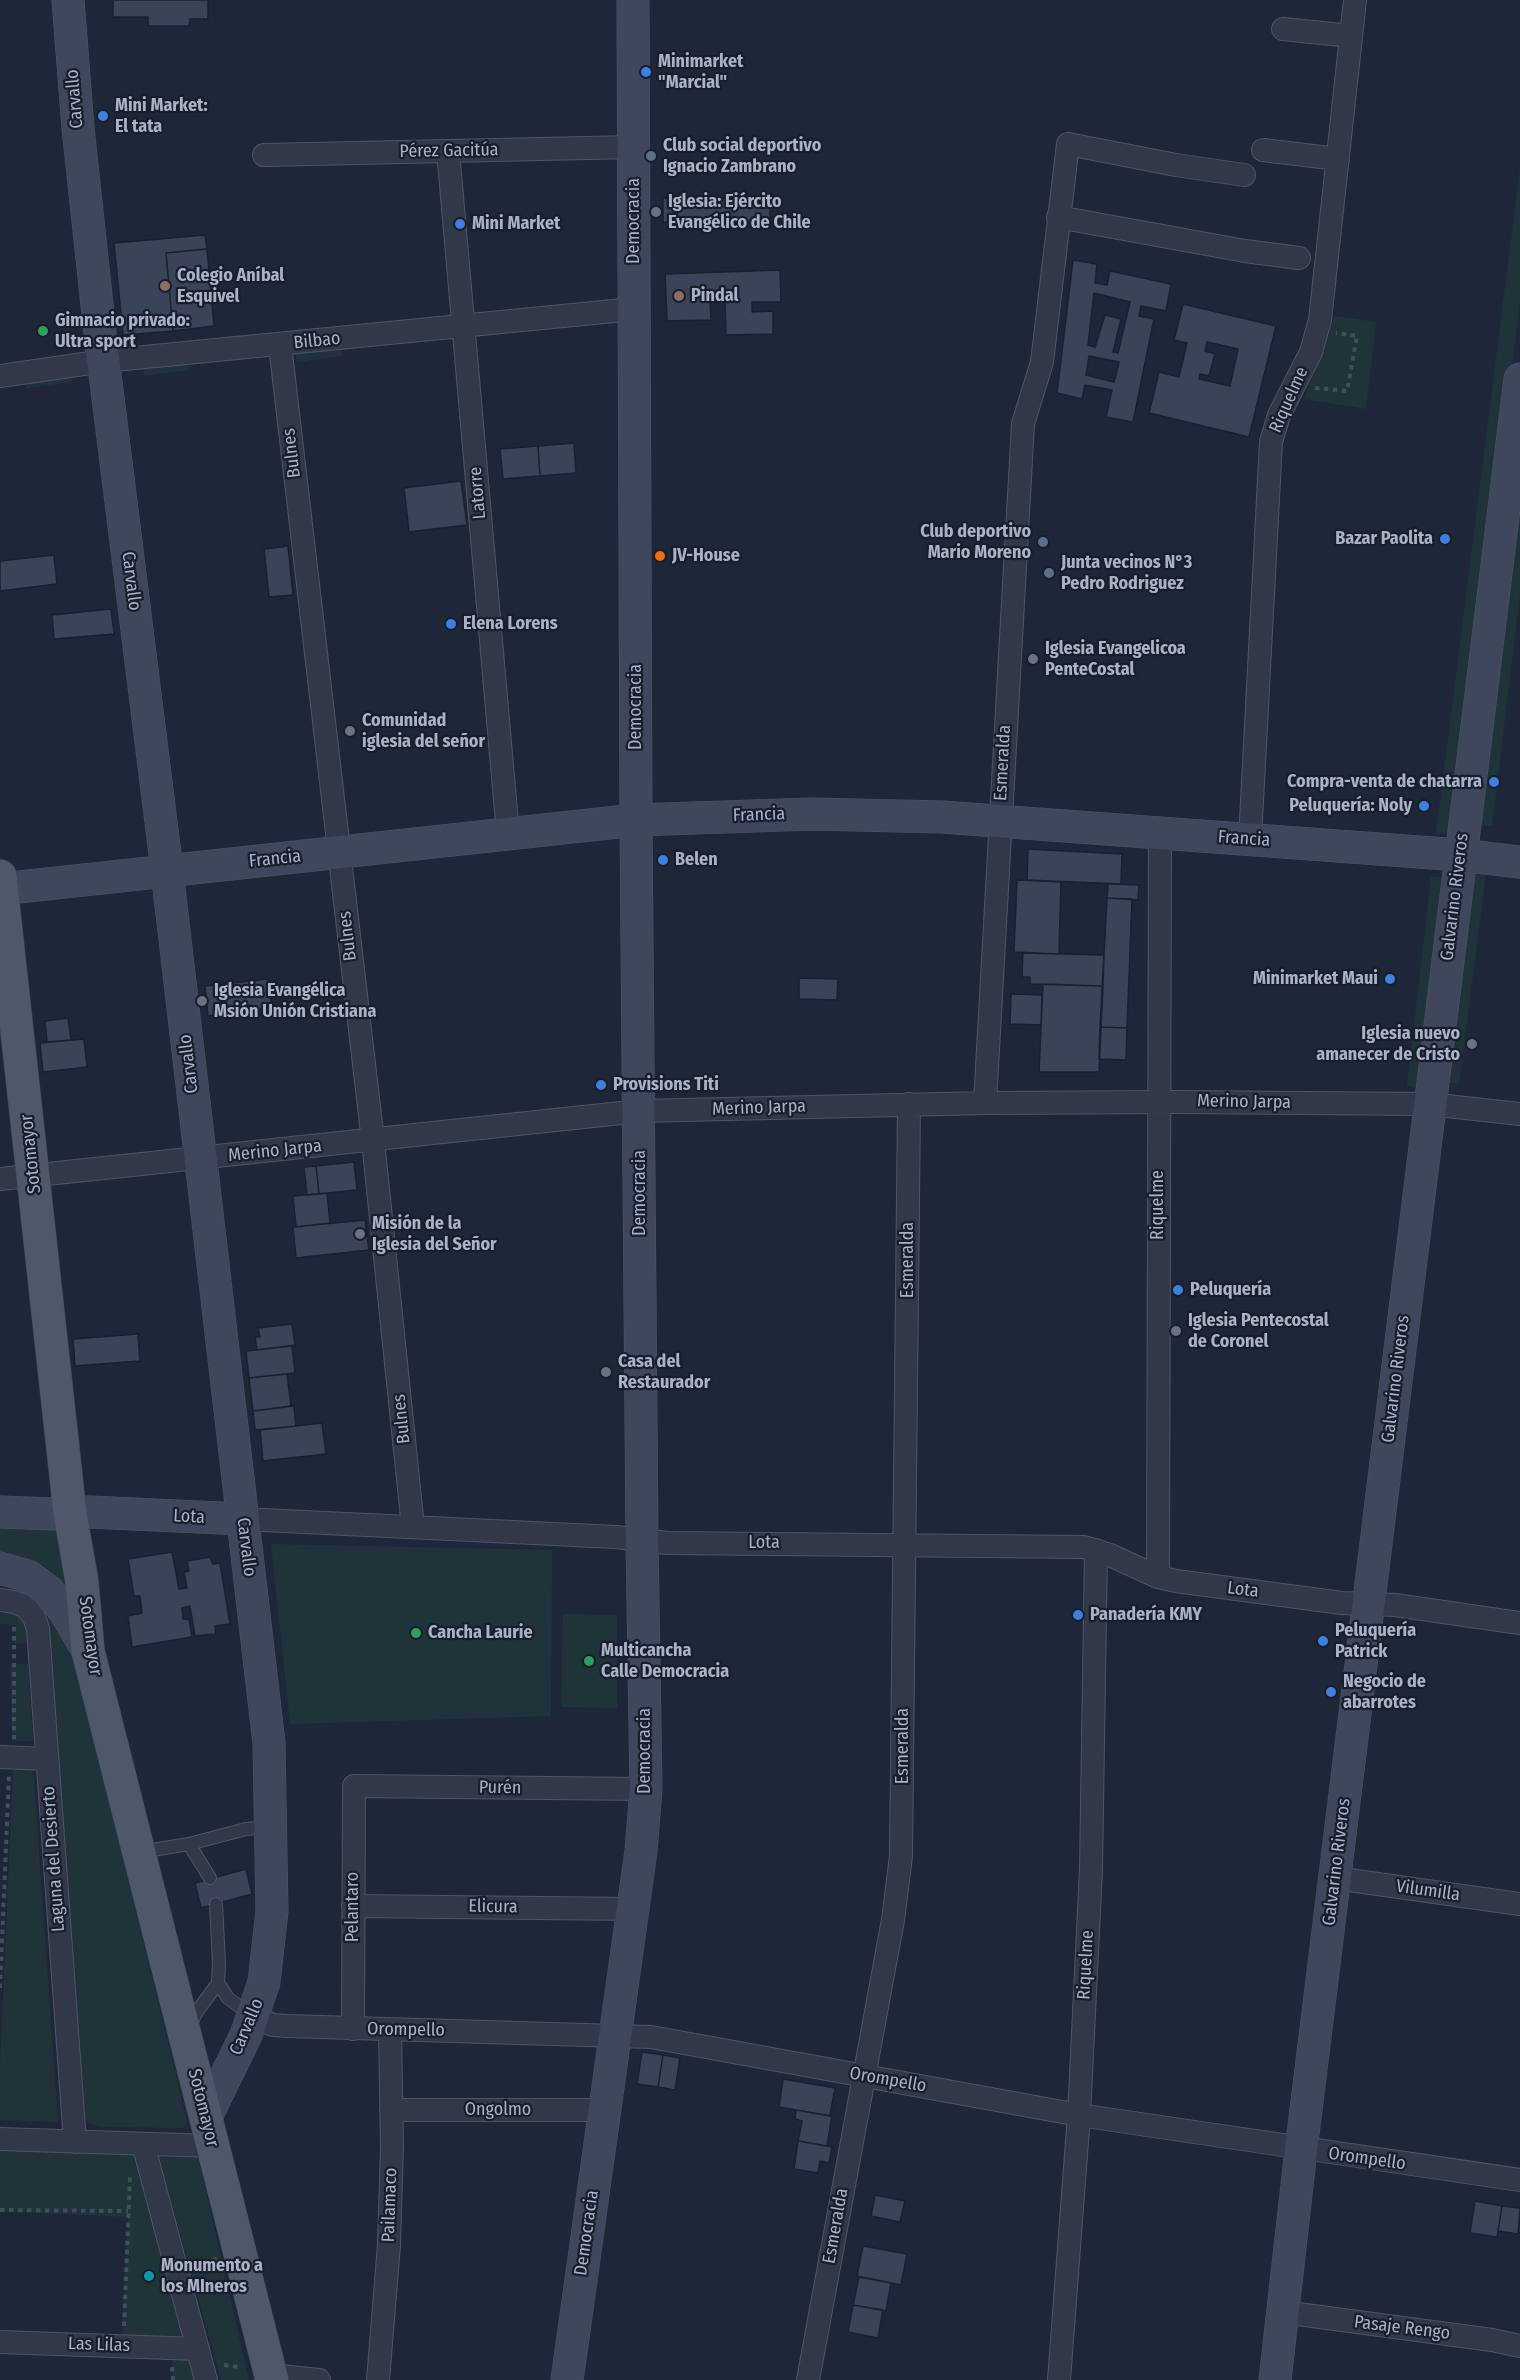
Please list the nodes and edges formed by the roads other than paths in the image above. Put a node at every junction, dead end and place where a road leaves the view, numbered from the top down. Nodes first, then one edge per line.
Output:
1 (68, 0) edge
2 (633, 0) edge
3 (1355, 0) edge
4 (1283, 29) dead end
5 (1352, 36) junction
6 (633, 147) junction
7 (1263, 150) dead end
8 (448, 151) junction
9 (264, 155) dead end
10 (1338, 159) junction
11 (1244, 175) dead end
12 (1058, 217) junction
13 (1299, 258) dead end
14 (634, 309) junction
15 (464, 326) junction
16 (280, 345) junction
17 (104, 361) junction
18 (0, 376) edge
19 (1520, 379) edge
20 (1515, 454) edge
21 (636, 820) junction
22 (1000, 821) junction
23 (1160, 833) junction
24 (508, 834) junction
25 (1250, 839) junction
26 (338, 853) junction
27 (1460, 855) junction
28 (1520, 862) edge
29 (167, 871) junction
30 (1, 885) edge
31 (985, 1102) junction
32 (1158, 1102) junction
33 (909, 1104) junction
34 (1429, 1104) junction
35 (640, 1112) junction
36 (1520, 1114) edge
37 (372, 1141) junction
38 (200, 1159) junction
39 (33, 1175) junction
40 (0, 1179) edge
41 (0, 1512) edge
42 (70, 1513) junction
43 (242, 1518) junction
44 (413, 1527) junction
45 (642, 1540) junction
46 (905, 1544) junction
47 (1096, 1550) junction
48 (0, 1568) edge
49 (1158, 1577) junction
50 (0, 1600) edge
51 (1369, 1604) junction
52 (1520, 1623) edge
53 (88, 1651) junction
54 (7, 1757) edge
55 (47, 1759) junction
56 (354, 1786) joint
57 (646, 1790) junction
58 (272, 1826) junction
59 (189, 1844) junction
60 (139, 1852) junction
61 (210, 1878) dead end
62 (1335, 1878) junction
63 (216, 1904) dead end
64 (1520, 1905) edge
65 (353, 1906) junction
66 (633, 1908) junction
67 (218, 1983) junction
68 (253, 2017) junction
69 (353, 2029) junction
70 (390, 2030) junction
71 (615, 2034) junction
72 (185, 2037) junction
73 (863, 2076) junction
74 (391, 2109) junction
75 (604, 2110) junction
76 (1079, 2115) junction
77 (209, 2132) junction
78 (0, 2139) edge
79 (75, 2142) junction
80 (135, 2144) junction
81 (1301, 2150) junction
82 (1520, 2180) edge
83 (1283, 2312) junction
84 (0, 2342) edge
85 (1520, 2346) edge
86 (198, 2349) junction
87 (256, 2374) edge
88 (214, 2376) edge
89 (319, 2380) edge
90 (378, 2380) edge
91 (567, 2380) edge
92 (808, 2380) edge
93 (1059, 2380) edge
94 (1275, 2380) edge

1 - 17 street, Carvallo
2 - 6 street, Democracia
3 - 5 street, Riquelme
4 - 5 street
5 - 10 street, Riquelme
6 - 8 street, Pérez Gacitúa
6 - 14 street, Democracia
7 - 10 street
8 - 9 street, Pérez Gacitúa
8 - 15 street, Latorre
10 - 25 street, Riquelme
11 - 12 street, Esmeralda
12 - 13 street
12 - 22 street, Esmeralda
14 - 15 street, Bilbao
14 - 21 street, Democracia
15 - 16 street, Bilbao
15 - 24 street, Latorre
16 - 17 street, Bilbao
16 - 26 street, Bulnes
17 - 18 street, Bilbao
17 - 29 street, Carvallo
19 - 20 street, Galvarino Riveros
20 - 27 street, Galvarino Riveros
21 - 22 street, Francia
21 - 24 street, Francia
21 - 35 street, Democracia
22 - 23 street, Francia
22 - 31 street, Esmeralda
23 - 25 street, Francia
23 - 32 street, Riquelme
24 - 26 street, Francia
25 - 27 street, Francia
26 - 29 street, Francia
26 - 37 street, Bulnes
27 - 28 street, Francia
27 - 34 street, Galvarino Riveros
29 - 30 street, Francia
29 - 38 street, Carvallo
30 - 39 main road, Sotomayor
31 - 32 street, Merino Jarpa
31 - 33 street, Merino Jarpa
32 - 34 street, Merino Jarpa
32 - 49 street, Riquelme
33 - 35 street, Merino Jarpa
33 - 46 street, Esmeralda
34 - 36 street, Merino Jarpa
34 - 51 street, Galvarino Riveros
35 - 37 street, Merino Jarpa
35 - 45 street, Democracia
37 - 38 street, Merino Jarpa
37 - 44 street, Bulnes
38 - 39 street, Merino Jarpa
38 - 43 street, Carvallo
39 - 40 street, Merino Jarpa
39 - 42 main road, Sotomayor
41 - 42 street, Lota
42 - 43 street, Lota
42 - 53 main road, Sotomayor
43 - 44 street, Lota
43 - 58 street, Carvallo
44 - 45 street, Lota
45 - 46 street, Lota
45 - 57 street, Democracia
46 - 47 street, Lota
46 - 73 street, Esmeralda
47 - 49 street, Lota
47 - 76 street, Riquelme
48 - 53 street
49 - 51 street, Lota
50 - 55 street, Laguna del Desierto
51 - 52 street, Lota
51 - 62 street, Galvarino Riveros
53 - 60 main road, Sotomayor
54 - 55 street
55 - 79 street, Laguna del Desierto
56 - 57 street, Purén
56 - 65 street, Pelantaro
57 - 66 street, Democracia
58 - 59 lane
58 - 68 street, Carvallo
59 - 60 lane
59 - 61 lane
60 - 72 main road, Sotomayor
62 - 64 street, Vilumilla
62 - 81 street, Galvarino Riveros
63 - 67 lane
65 - 66 street, Elicura
65 - 69 street, Pelantaro
66 - 71 street, Democracia
67 - 68 lane
67 - 72 lane
68 - 69 street, Orompello
68 - 77 street, Carvallo
69 - 70 street, Orompello
70 - 71 street, Orompello
70 - 74 street, Pailamaco
71 - 73 street, Orompello
71 - 75 street, Democracia
72 - 77 main road, Sotomayor
73 - 76 street, Orompello
73 - 92 street, Esmeralda
74 - 75 street, Ongolmo
74 - 90 street, Pailamaco
75 - 91 street, Democracia
76 - 81 street, Orompello
76 - 93 street, Riquelme
77 - 80 street
77 - 87 main road, Sotomayor
78 - 79 street
79 - 80 street
80 - 86 street
81 - 82 street, Orompello
81 - 83 street, Galvarino Riveros
83 - 85 street, Pasaje Rengo
83 - 94 street, Galvarino Riveros
84 - 86 street, Las Lilas
86 - 88 street
87 - 89 street

